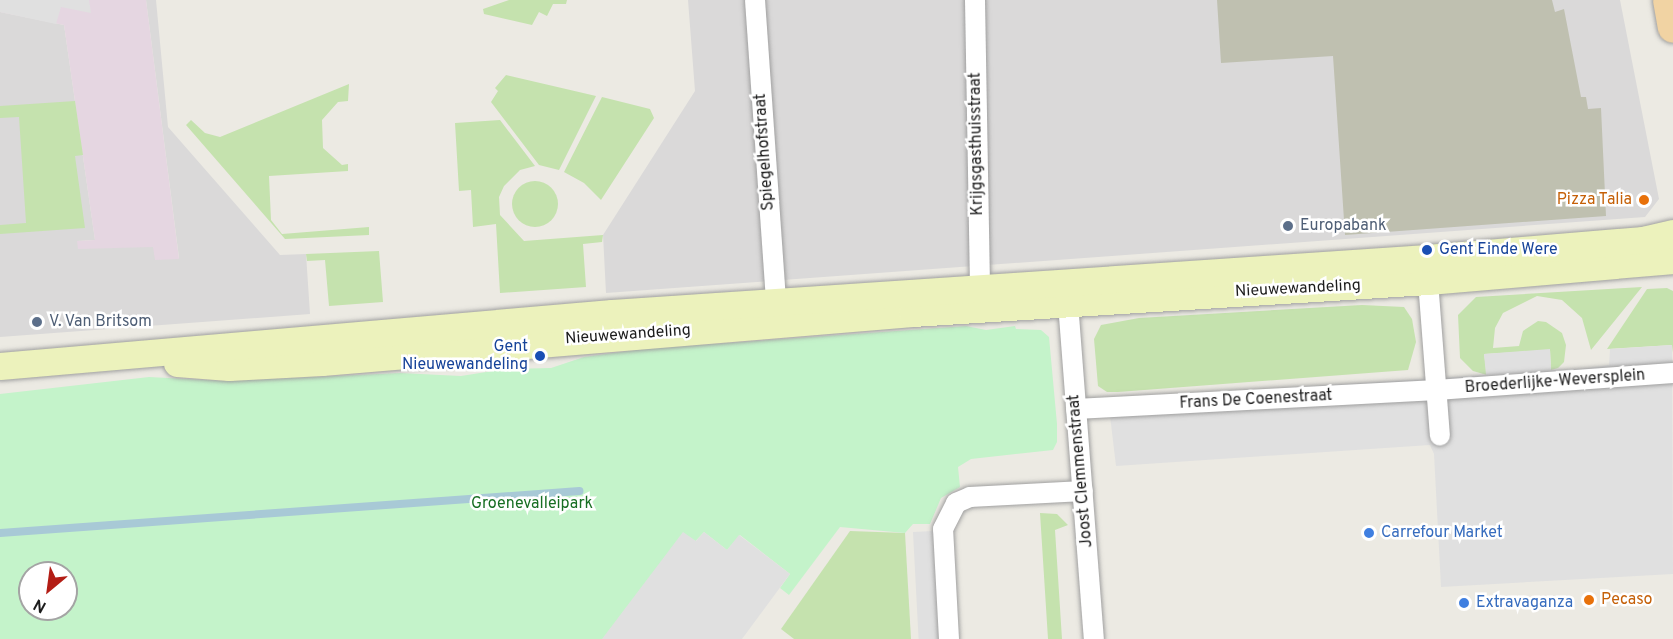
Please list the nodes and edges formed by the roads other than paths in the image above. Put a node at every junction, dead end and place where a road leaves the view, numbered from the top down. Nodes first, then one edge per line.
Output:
1 (755, 0) edge
2 (975, 0) edge
3 (1668, 0) edge
4 (1673, 28) edge
5 (1673, 234) edge
6 (1673, 260) edge
7 (1238, 270) junction
8 (1427, 270) junction
9 (980, 288) junction
10 (1067, 292) junction
11 (1168, 297) junction
12 (778, 313) junction
13 (912, 313) junction
14 (442, 329) junction
15 (137, 356) junction
16 (345, 360) junction
17 (0, 366) edge
18 (1673, 374) edge
19 (1436, 390) junction
20 (1076, 409) junction
21 (1440, 436) dead end
22 (1083, 491) junction
23 (949, 639) edge
24 (1094, 639) edge

1 - 12 street, Spiegelhofstraat
2 - 9 street, Krijgsgasthuisstraat
3 - 4 main road
5 - 8 main road, Nieuwewandeling
6 - 8 main road, Nieuwewandeling
7 - 8 main road, Nieuwewandeling
7 - 10 main road, Nieuwewandeling
7 - 11 main road, Nieuwewandeling
8 - 11 main road, Nieuwewandeling
8 - 19 street
9 - 10 main road, Nieuwewandeling
9 - 12 main road, Nieuwewandeling
9 - 13 main road, Nieuwewandeling
10 - 11 main road, Nieuwewandeling
10 - 13 main road, Nieuwewandeling
10 - 20 street, Joost Clemmenstraat
12 - 13 main road, Nieuwewandeling
12 - 14 main road, Nieuwewandeling
12 - 16 main road, Nieuwewandeling
14 - 15 main road, Nieuwewandeling
14 - 16 main road, Nieuwewandeling
15 - 16 main road, Nieuwewandeling
15 - 17 main road, Nieuwewandeling
18 - 19 street, Broederlijke-Weversplein
19 - 20 street, Frans De Coenestraat
19 - 21 street
20 - 22 street, Joost Clemmenstraat
22 - 23 street
22 - 24 street, Joost Clemmenstraat

